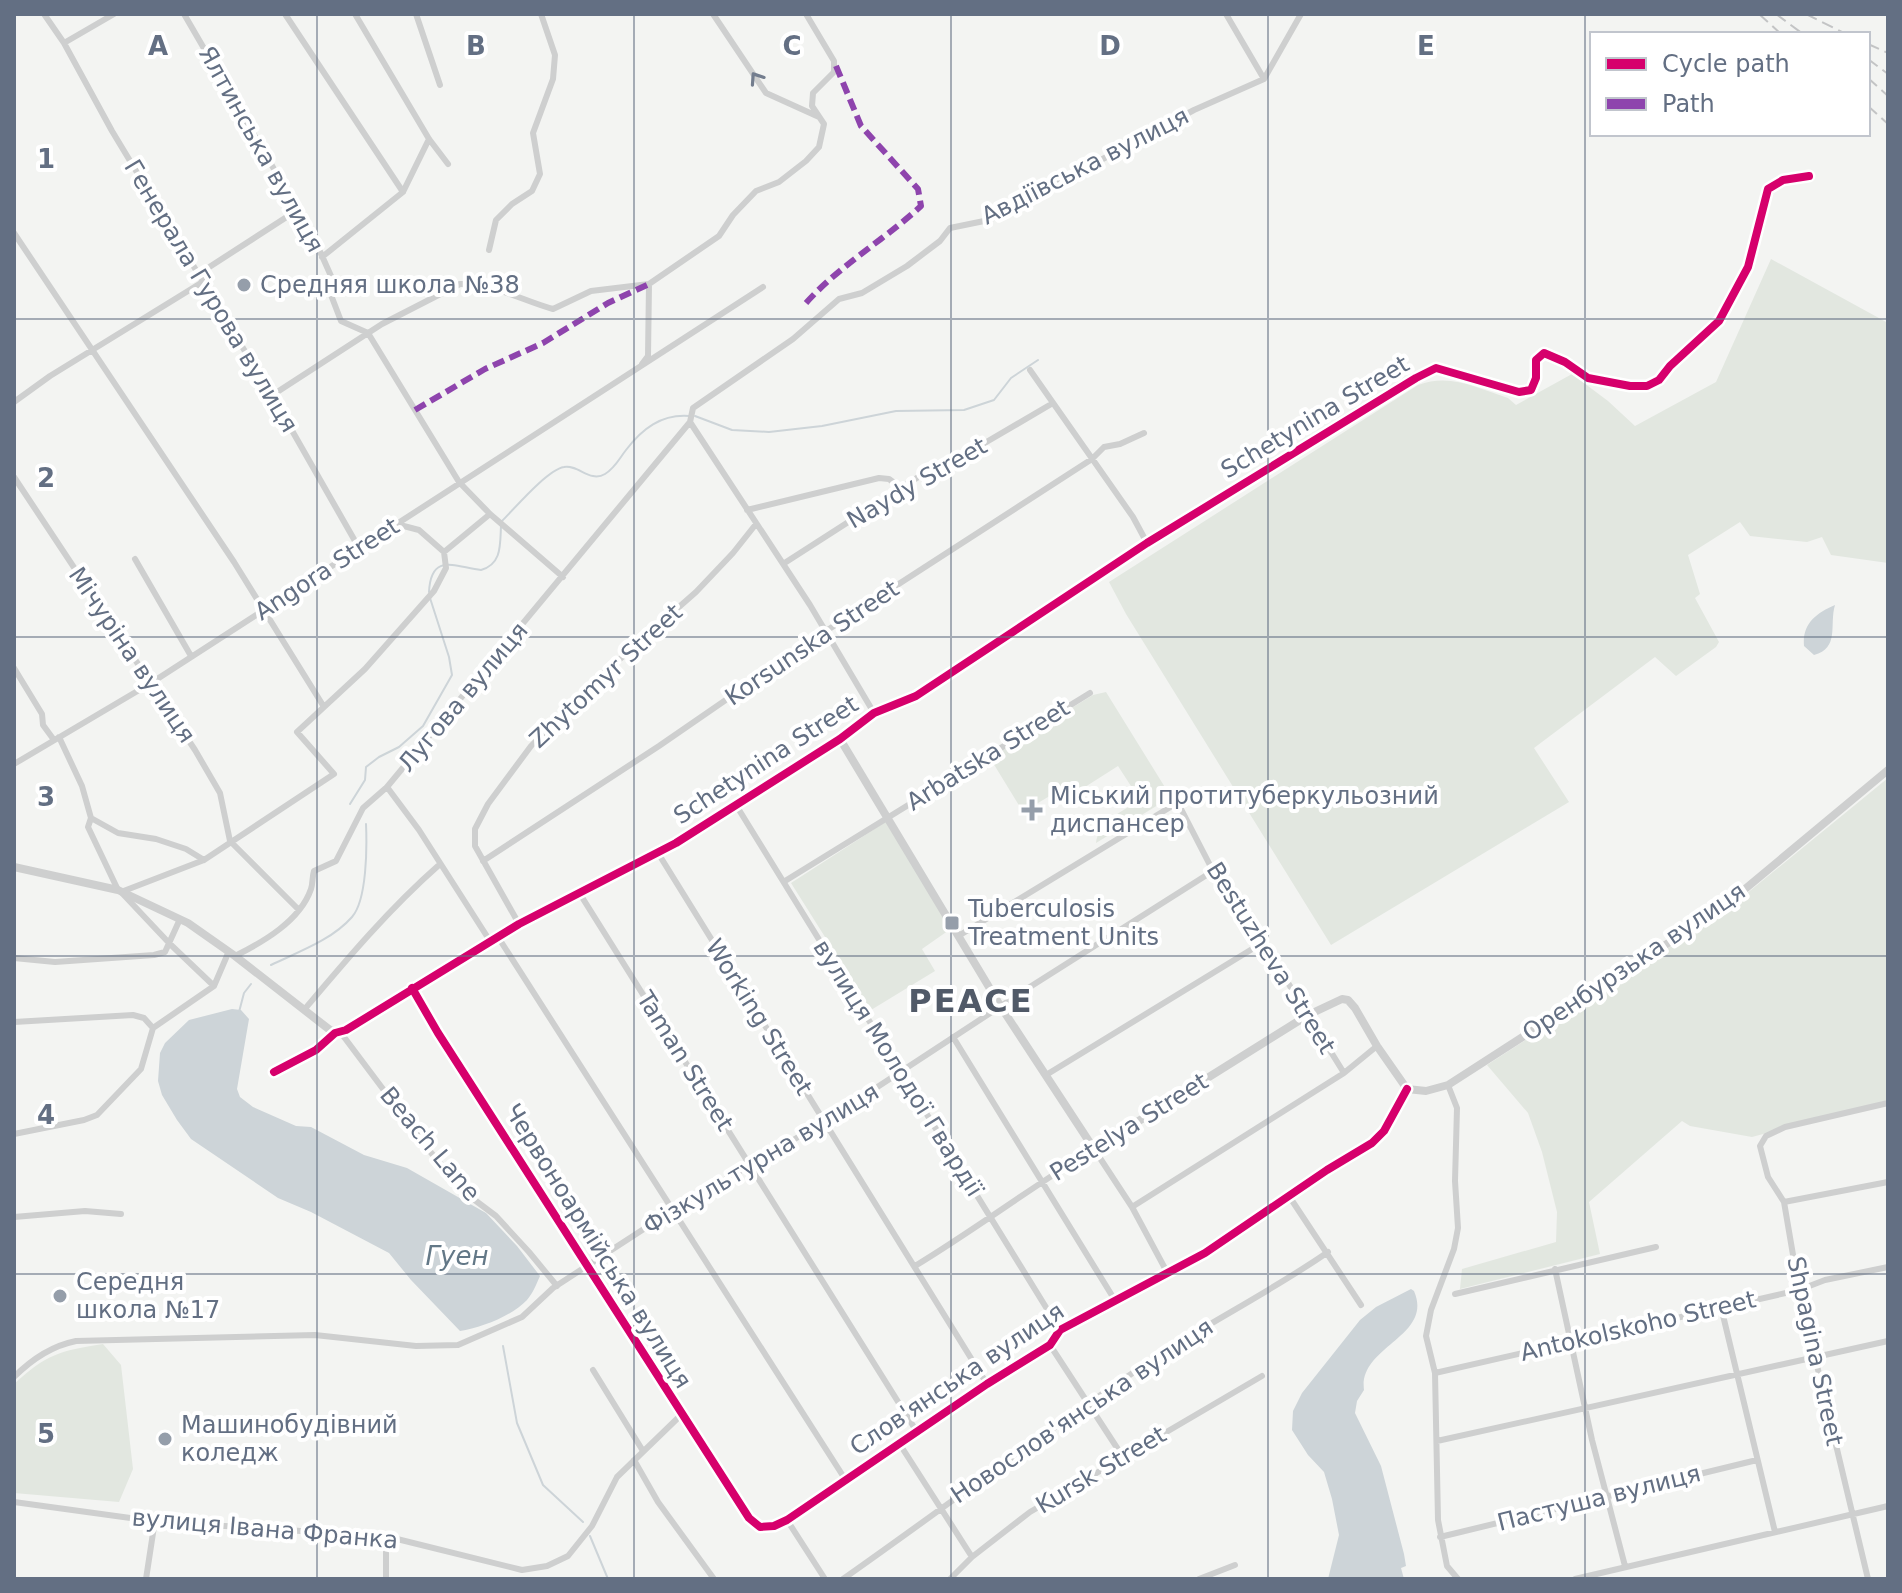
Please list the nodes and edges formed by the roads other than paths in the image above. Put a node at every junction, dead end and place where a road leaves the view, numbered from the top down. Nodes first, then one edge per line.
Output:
1 (44, 14) edge
2 (114, 14) edge
3 (184, 14) edge
4 (285, 14) edge
5 (355, 14) edge
6 (416, 14) edge
7 (541, 14) edge
8 (713, 14) edge
9 (806, 14) edge
10 (1226, 14) edge
11 (1301, 14) edge
12 (64, 43) junction
13 (1264, 79) junction
14 (440, 85) dead end
15 (819, 117) junction
16 (429, 139) junction
17 (448, 164) dead end
18 (1809, 176) dead end
19 (403, 192) junction
20 (299, 209) junction
21 (14, 233) edge
22 (489, 250) dead end
23 (322, 257) junction
24 (197, 275) junction
25 (201, 283) junction
26 (649, 284) junction
27 (763, 287) dead end
28 (368, 333) junction
29 (93, 350) junction
30 (638, 370) junction
31 (1030, 370) dead end
32 (271, 396) junction
33 (14, 402) edge
34 (1053, 403) junction
35 (690, 422) junction
36 (1144, 433) dead end
37 (1092, 459) junction
38 (14, 477) edge
39 (459, 482) junction
40 (901, 488) junction
41 (747, 510) junction
42 (490, 514) junction
43 (396, 524) junction
44 (756, 524) junction
45 (1147, 543) junction
46 (359, 548) junction
47 (444, 555) junction
48 (135, 559) dead end
49 (783, 564) junction
50 (563, 577) junction
51 (263, 610) junction
52 (826, 631) junction
53 (191, 656) junction
54 (14, 668) edge
55 (151, 683) junction
56 (1090, 693) dead end
57 (324, 707) junction
58 (874, 713) junction
59 (56, 738) junction
60 (840, 739) junction
61 (16, 761) edge
62 (1888, 770) edge
63 (387, 787) junction
64 (736, 805) junction
65 (887, 817) junction
66 (91, 818) junction
67 (230, 841) junction
68 (658, 853) junction
69 (204, 860) junction
70 (483, 861) junction
71 (439, 865) junction
72 (14, 867) edge
73 (1213, 871) junction
74 (785, 881) junction
75 (119, 891) junction
76 (580, 894) junction
77 (298, 909) junction
78 (180, 919) junction
79 (519, 924) junction
80 (960, 935) junction
81 (494, 939) junction
82 (1262, 943) junction
83 (170, 944) junction
84 (232, 954) junction
85 (14, 958) edge
86 (214, 986) junction
87 (412, 988) junction
88 (1001, 1007) junction
89 (304, 1010) junction
90 (1308, 1015) junction
91 (14, 1022) edge
92 (153, 1028) junction
93 (338, 1033) junction
94 (953, 1037) junction
95 (1377, 1046) junction
96 (274, 1072) dead end
97 (902, 1072) junction
98 (1344, 1073) junction
99 (1046, 1075) junction
100 (1448, 1085) junction
101 (1407, 1089) junction
102 (1888, 1103) edge
103 (824, 1122) junction
104 (14, 1134) edge
105 (1094, 1149) junction
106 (749, 1164) junction
107 (1041, 1182) junction
108 (1888, 1182) edge
109 (1289, 1196) junction
110 (1784, 1202) junction
111 (1132, 1207) junction
112 (673, 1210) junction
113 (121, 1214) dead end
114 (14, 1217) edge
115 (990, 1218) junction
116 (1656, 1247) dead end
117 (1328, 1252) junction
118 (589, 1266) junction
119 (915, 1266) junction
120 (1888, 1267) edge
121 (1555, 1269) junction
122 (1168, 1274) junction
123 (557, 1286) junction
124 (1799, 1290) junction
125 (1455, 1294) dead end
126 (1116, 1302) junction
127 (1361, 1305) dead end
128 (1721, 1307) junction
129 (1060, 1330) junction
130 (1570, 1341) junction
131 (1888, 1341) edge
132 (1050, 1345) junction
133 (1814, 1357) junction
134 (593, 1370) dead end
135 (1435, 1373) junction
136 (1736, 1375) junction
137 (1262, 1376) dead end
138 (14, 1377) edge
139 (987, 1384) junction
140 (1090, 1405) junction
141 (1585, 1410) junction
142 (681, 1415) junction
143 (917, 1432) junction
144 (1437, 1441) junction
145 (899, 1443) junction
146 (643, 1451) junction
147 (1123, 1457) junction
148 (634, 1460) junction
149 (1757, 1460) junction
150 (845, 1479) junction
151 (1606, 1495) junction
152 (14, 1502) edge
153 (1888, 1506) edge
154 (939, 1509) junction
155 (1852, 1514) junction
156 (155, 1520) junction
157 (787, 1520) junction
158 (1775, 1532) junction
159 (1440, 1537) junction
160 (390, 1539) junction
161 (972, 1557) junction
162 (1235, 1565) dead end
163 (1625, 1566) junction
164 (146, 1579) edge
165 (386, 1579) edge
166 (714, 1579) edge
167 (825, 1579) edge
168 (843, 1579) edge
169 (950, 1579) edge
170 (1199, 1579) edge
171 (1458, 1579) edge
172 (1575, 1579) edge
173 (1868, 1579) edge

1 - 12 street, Генерала Гурова вулиця
2 - 12 street
3 - 20 street, Ялтинська вулиця
4 - 19 street
5 - 16 street
6 - 14 street
7 - 22 street
15 -> 8 street
9 - 15 street
10 - 13 street
11 - 13 street
12 - 24 street, Генерала Гурова вулиця
13 - 35 street, Авдіївська вулиця
15 - 26 street
16 - 17 street
16 - 19 street
18 - 45 street, Schetynina Street
19 - 23 street
20 - 23 street, Ялтинська вулиця
20 - 24 street
21 - 29 street
23 - 28 street, Ялтинська вулиця
24 - 25 street, Генерала Гурова вулиця
25 - 29 street
25 - 32 street, Генерала Гурова вулиця
26 - 28 street
26 - 30 street
27 - 30 street, Angora Street
28 - 32 street
28 - 39 street, Ялтинська вулиця
29 - 33 street
29 - 51 street
30 - 39 street, Angora Street
31 - 34 street
32 - 46 street, Генерала Гурова вулиця
34 - 37 street
34 - 40 street, Naydy Street
35 - 41 street
35 - 50 street, Лугова вулиця
36 - 37 street, Korsunska Street
37 - 45 street
37 - 52 street, Korsunska Street
38 - 55 street, Мічуріна вулиця
39 - 42 street, Ялтинська вулиця
39 - 43 street, Angora Street
40 - 41 street
40 - 49 street, Naydy Street
41 - 44 street
42 - 47 street
42 - 50 street, Ялтинська вулиця
43 - 46 street, Angora Street
43 - 47 street
44 - 49 street
44 - 70 street, Zhytomyr Street
45 - 58 street, Schetynina Street
46 - 51 street, Angora Street
47 - 57 street
48 - 53 street
49 - 52 street
50 - 63 street, Лугова вулиця
51 - 53 street, Angora Street
51 - 57 street
52 - 58 street
52 - 70 street, Korsunska Street
53 - 55 street, Angora Street
54 - 59 street
55 - 59 street, Angora Street
55 - 67 street, Мічуріна вулиця
56 - 65 street, Arbatska Street
57 - 67 street
58 - 60 street, Schetynina Street
59 - 61 street, Angora Street
59 - 66 street
60 - 64 street, Schetynina Street
60 - 65 street
62 - 100 street, Оренбурзька вулиця
63 - 71 street
63 - 77 street, Лугова вулиця
64 - 68 street, Schetynina Street
64 - 74 street, вулиця Молодої Гвардії
65 - 74 street, Arbatska Street
65 - 80 street
66 - 69 street
66 - 75 street
67 - 69 street
67 - 77 street
68 - 76 street, Schetynina Street
68 - 103 street, Working Street
69 - 75 street
70 - 79 street, Zhytomyr Street
71 - 81 street
71 - 89 street
72 - 75 street
73 - 80 street, Bestuzheva Street
73 - 82 street, Bestuzheva Street
73 - 88 street, Фізкультурна вулиця
74 - 97 street, вулиця Молодої Гвардії
75 - 78 street
75 - 83 street
76 - 79 street, Schetynina Street
76 - 106 street, Taman Street
77 - 84 street, Лугова вулиця
78 - 83 street
78 - 84 street
79 - 81 street, Schetynina Street
80 - 88 street
81 - 87 street, Schetynina Street
81 - 112 street
82 - 90 street, Bestuzheva Street
82 - 99 street
83 - 85 street
83 - 86 street
84 - 86 street
84 - 89 street
86 - 92 street
87 - 93 street, Schetynina Street
87 - 118 street, Червоноармійська вулиця
88 - 94 street, Фізкультурна вулиця
88 - 99 street
89 - 93 street
90 - 95 street, Pestelya Street
90 - 98 street, Bestuzheva Street
90 - 105 street, Pestelya Street
91 - 92 street
92 - 104 street
93 - 96 street, Schetynina Street
93 - 123 street, Beach Lane
94 - 97 street, Фізкультурна вулиця
94 - 107 street
95 - 98 street
95 - 101 street
97 - 103 street, Фізкультурна вулиця
97 - 115 street, вулиця Молодої Гвардії
98 - 111 street
99 - 105 street
100 - 101 street
100 - 135 street
101 - 109 street, Слов'янська вулиця
102 - 110 street, Shpagina Street
103 - 106 street, Фізкультурна вулиця
103 - 119 street, Working Street
105 - 107 street, Pestelya Street
105 - 111 street
106 - 112 street, Фізкультурна вулиця
106 - 143 street, Taman Street
107 - 115 street, Pestelya Street
107 - 126 street
108 - 110 street
109 - 117 street
109 - 122 street, Слов'янська вулиця
110 - 124 street, Shpagina Street
111 - 122 street
112 - 118 street, Фізкультурна вулиця
112 - 150 street
113 - 114 street
115 - 119 street, Pestelya Street
115 - 129 street, вулиця Молодої Гвардії
116 - 121 street
117 - 127 street
117 - 140 street, Новослов'янська вулиця
118 - 123 street, Фізкультурна вулиця
118 - 142 street, Червоноармійська вулиця
119 - 139 street, Working Street
120 - 124 street, Antokolskoho Street
121 - 125 street
121 - 130 street
122 - 126 street, Слов'янська вулиця
123 - 138 street, Фізкультурна вулиця
124 - 128 street, Antokolskoho Street
124 - 133 street, Shpagina Street
126 - 129 street, Слов'янська вулиця
128 - 130 street, Antokolskoho Street
128 - 136 street
129 - 132 street, Слов'янська вулиця
130 - 135 street, Antokolskoho Street
130 - 141 street
131 - 133 street
132 - 139 street, Слов'янська вулиця
132 - 140 street
133 - 136 street
133 - 155 street, Shpagina Street
134 - 146 street
135 - 144 street
136 - 141 street
136 - 149 street
137 - 147 street, Kursk Street
139 - 143 street, Слов'янська вулиця
140 - 147 street
140 - 154 street, Новослов'янська вулиця
141 - 144 street
141 - 151 street
142 - 146 street, вулиця Івана Франка
142 - 157 street, Червоноармійська вулиця
143 - 145 street, Слов'янська вулиця
144 - 159 street
145 - 150 street, Слов'янська вулиця
145 - 154 street
146 - 148 street, вулиця Івана Франка
147 - 161 street, Kursk Street
148 - 160 street, вулиця Івана Франка
148 - 166 street
149 - 151 street, Пастуша вулиця
149 - 158 street
150 - 157 street, Слов'янська вулиця
151 - 159 street, Пастуша вулиця
151 - 163 street
152 - 156 street, вулиця Івана Франка
153 - 155 street
154 - 161 street
154 - 168 street, Новослов'янська вулиця
155 - 158 street
155 - 173 street, Shpagina Street
156 - 160 street, вулиця Івана Франка
156 - 164 street
157 - 167 street
158 - 163 street
159 - 171 street
160 - 165 street
161 - 169 street, Kursk Street
162 - 170 street
163 - 172 street

